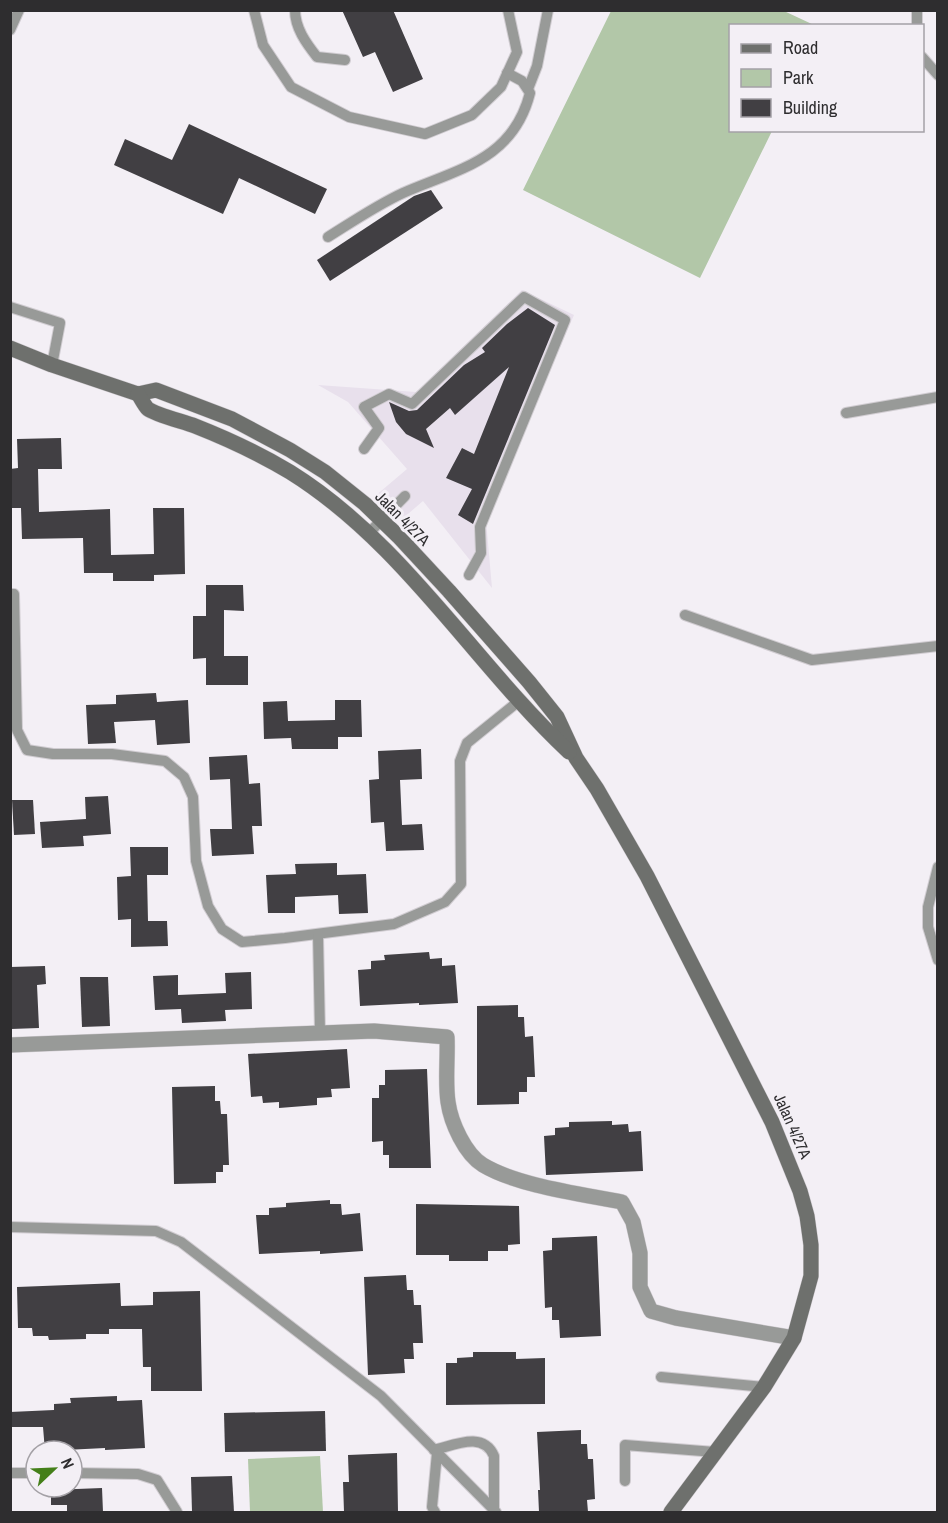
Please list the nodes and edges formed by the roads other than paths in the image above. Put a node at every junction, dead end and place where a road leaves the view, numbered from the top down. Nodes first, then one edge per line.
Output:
1 (19, 10) edge
2 (254, 10) edge
3 (295, 10) edge
4 (508, 10) edge
5 (548, 10) edge
6 (10, 30) edge
7 (924, 59) edge
8 (345, 60) dead end
9 (507, 73) junction
10 (938, 75) edge
11 (528, 89) junction
12 (328, 237) dead end
13 (10, 307) edge
14 (10, 348) edge
15 (52, 365) junction
16 (138, 394) junction
17 (938, 398) edge
18 (846, 413) dead end
19 (364, 449) dead end
20 (405, 496) dead end
21 (382, 520) junction
22 (368, 534) junction
23 (469, 575) dead end
24 (10, 594) edge
25 (685, 615) dead end
26 (938, 646) edge
27 (520, 700) junction
28 (576, 758) junction
29 (938, 867) edge
30 (318, 934) junction
31 (938, 960) edge
32 (320, 1033) junction
33 (10, 1045) edge
34 (10, 1227) edge
35 (794, 1338) junction
36 (661, 1377) dead end
37 (764, 1387) junction
38 (436, 1452) junction
39 (715, 1452) junction
40 (84, 1473) edge
41 (625, 1481) dead end
42 (495, 1511) edge
43 (177, 1512) edge
44 (435, 1512) edge
45 (671, 1512) edge

1 - 6 lane
2 - 9 lane
3 - 8 lane
4 - 9 lane
5 - 11 lane
7 - 10 lane
9 - 11 lane
11 - 12 lane
13 - 15 lane
14 - 15 street, Jalan 4/27A
15 - 16 street, Jalan 4/27A
16 - 21 street, Jalan 4/27A
16 - 22 street, Jalan 4/27A
17 - 18 lane
19 - 23 lane
20 - 21 lane
21 - 22 lane
21 - 28 street, Jalan 4/27A
22 - 27 street, Jalan 4/27A
24 - 30 lane
25 - 26 lane
27 - 28 street, Jalan 4/27A
27 - 30 lane
28 - 35 street, Jalan 4/27A
29 - 31 lane
30 - 32 lane
32 - 33 street
32 - 35 street
34 - 38 lane
35 - 37 street, Jalan 4/27A
36 - 37 lane
37 - 39 street, Jalan 4/27A
38 - 42 lane
38 - 42 lane
38 - 44 lane
39 - 41 lane
39 - 45 street, Jalan 4/27A
40 - 43 lane

